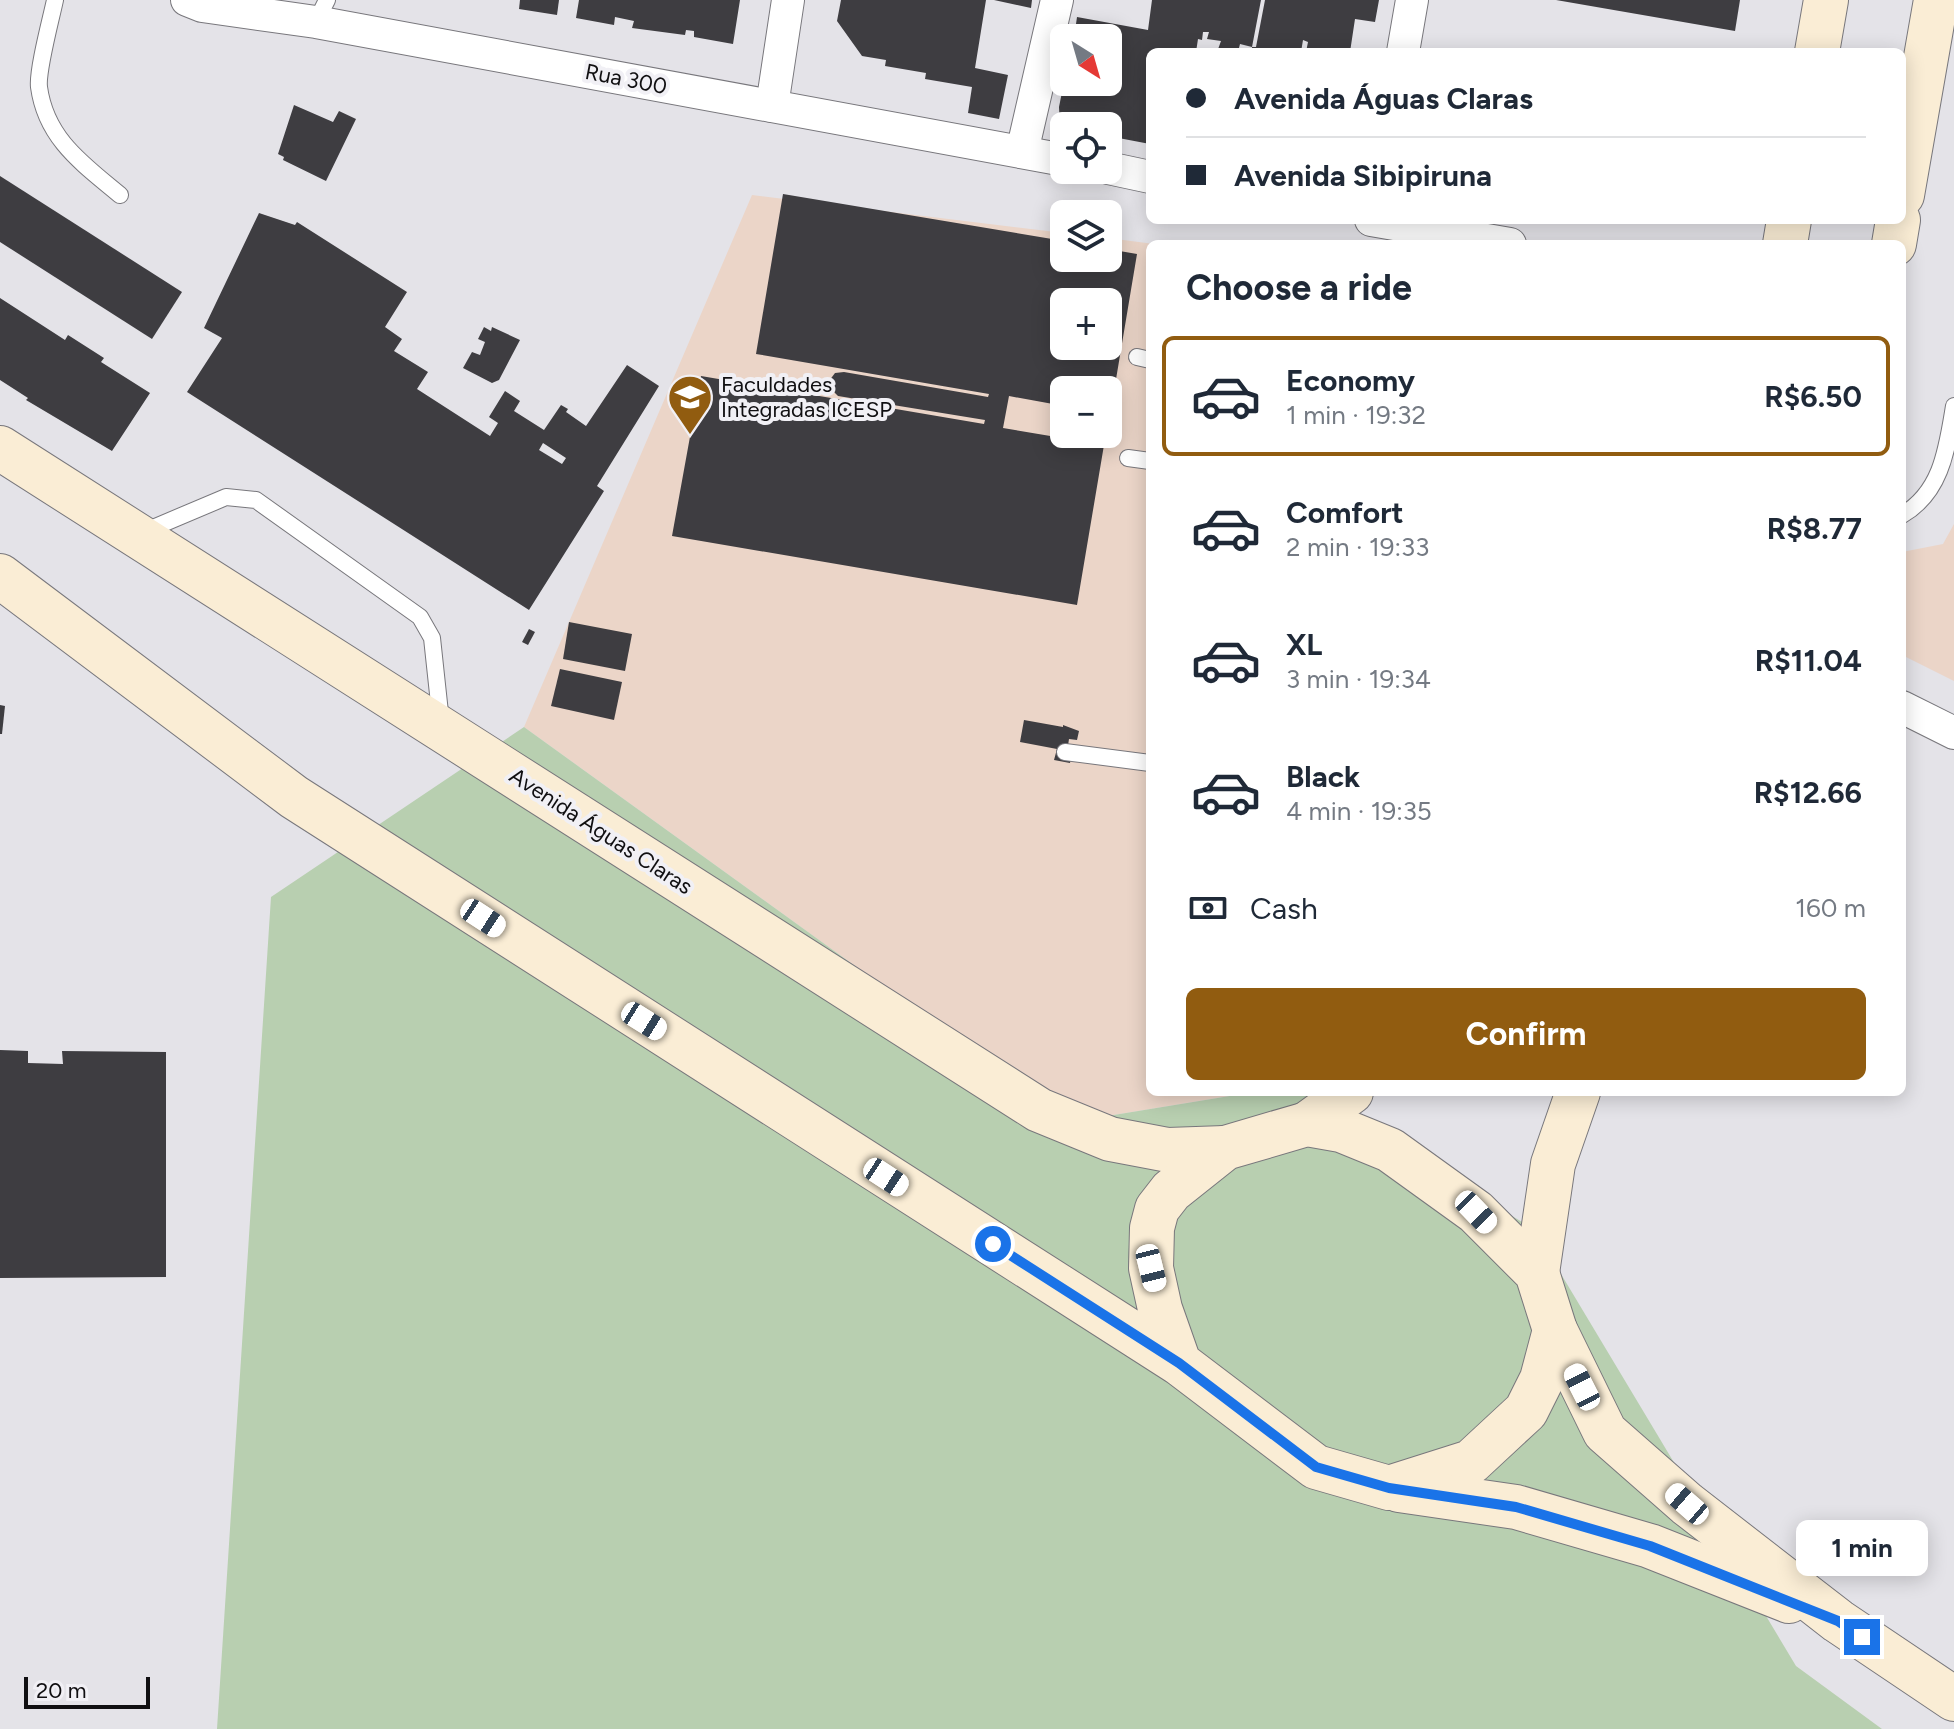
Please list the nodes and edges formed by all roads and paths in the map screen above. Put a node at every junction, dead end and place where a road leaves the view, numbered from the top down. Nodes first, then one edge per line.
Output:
1 (55, 0) edge
2 (187, 0) edge
3 (788, 0) edge
4 (1057, 0) edge
5 (1412, 0) edge
6 (1826, 0) edge
7 (1936, 0) edge
8 (322, 11) edge
9 (1404, 48) edge
10 (1818, 48) edge
11 (772, 106) junction
12 (1022, 152) junction
13 (1050, 157) edge
14 (1122, 171) edge
15 (1906, 172) edge
16 (1146, 176) edge
17 (120, 195) dead end
18 (1380, 224) edge
19 (1484, 240) edge
20 (1954, 406) edge
21 (0, 448) edge
22 (1128, 458) dead end
23 (1146, 460) edge
24 (1906, 511) edge
25 (136, 535) junction
26 (0, 576) edge
27 (1906, 709) edge
28 (441, 729) junction
29 (1954, 733) edge
30 (1065, 752) dead end
31 (1146, 762) edge
32 (1346, 1096) edge
33 (1577, 1096) edge
34 (1307, 1124) junction
35 (1225, 1148) junction
36 (1537, 1273) junction
37 (1555, 1330) junction
38 (1179, 1363) junction
39 (1389, 1488) junction
40 (1838, 1621) junction
41 (1954, 1699) edge

1 - 17 lane
2 - 8 street, Rua 300
3 - 11 street
4 - 12 street
5 - 9 street
6 - 10 main road
7 - 15 main road
8 - 11 street, Rua 300
11 - 12 street, Rua 300
12 - 13 street, Rua 300
14 - 16 street
18 - 19 street
20 - 24 lane
21 - 25 main road, Avenida Águas Claras
22 - 23 lane
25 - 28 main road, Avenida Águas Claras
25 - 28 lane
26 - 38 main road
27 - 29 street
28 - 35 main road, Avenida Águas Claras
30 - 31 lane
32 - 34 main road
33 - 36 main road
34 - 35 main road
34 - 36 main road
35 - 38 main road
36 - 37 main road
37 - 39 main road
37 - 40 main road
38 - 39 main road
39 - 40 main road
40 - 41 main road

